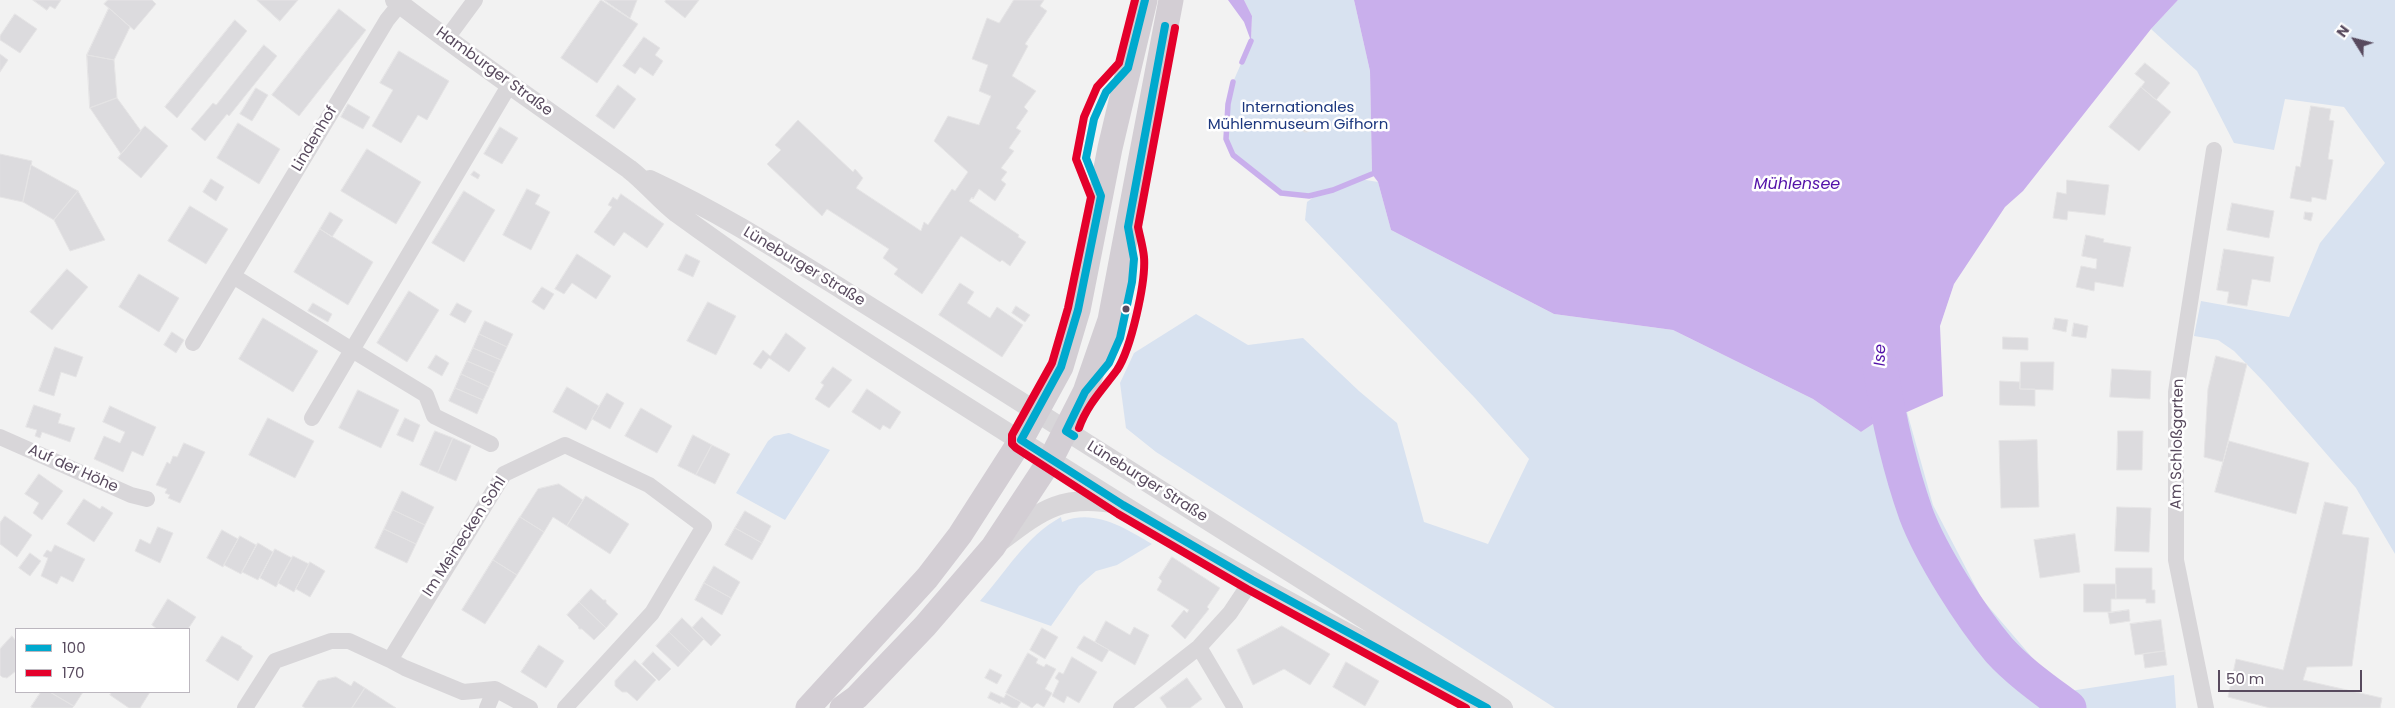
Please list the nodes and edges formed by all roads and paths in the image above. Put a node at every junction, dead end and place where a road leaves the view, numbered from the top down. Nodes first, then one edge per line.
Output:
1 (474, 0) edge
2 (1145, 0) edge
3 (1171, 0) edge
4 (397, 2) edge
5 (447, 38) junction
6 (510, 84) junction
7 (592, 144) joint
8 (2214, 150) dead end
9 (632, 171) junction
10 (233, 276) junction
11 (193, 344) dead end
12 (352, 350) junction
13 (1038, 411) junction
14 (312, 418) dead end
15 (1066, 430) junction
16 (0, 437) edge
17 (1021, 440) junction
18 (491, 444) dead end
19 (1051, 459) junction
20 (147, 499) dead end
21 (1122, 505) junction
22 (993, 547) junction
23 (1252, 580) junction
24 (1199, 647) junction
25 (390, 660) junction
26 (496, 689) junction
27 (245, 708) edge
28 (487, 708) edge
29 (530, 708) edge
30 (564, 708) edge
31 (808, 708) edge
32 (842, 708) edge
33 (1122, 708) edge
34 (1235, 708) edge
35 (1487, 708) edge
36 (1502, 708) edge
37 (2206, 708) edge

1 - 5 street
2 - 13 main road
3 - 15 main road
4 - 5 street, Hamburger Straße
4 - 10 street, Lindenhof
5 - 6 street, Hamburger Straße
6 - 7 street, Hamburger Straße
6 - 12 street
7 - 9 street, Lüneburger Straße
8 - 37 street, Am Schloßgarten
9 - 13 street, Lüneburger Straße
9 - 17 street, Lüneburger Straße
10 - 11 street, Lindenhof
10 - 12 street
12 - 14 street
12 - 18 street
13 - 15 street, Lüneburger Straße
13 - 17 main road
15 - 19 main road
15 - 36 street, Lüneburger Straße
16 - 20 street, Auf der Höhe
17 - 19 street, Lüneburger Straße
17 - 31 main road
19 - 21 street, Lüneburger Straße
19 - 22 main road
21 - 22 street
21 - 23 street, Lüneburger Straße
22 - 32 main road
23 - 24 street
23 - 35 street, Lüneburger Straße
24 - 33 street
24 - 34 street
25 - 26 street
25 - 27 street
25 - 30 street, Im Meinecken Sohl
26 - 28 street
26 - 29 street

